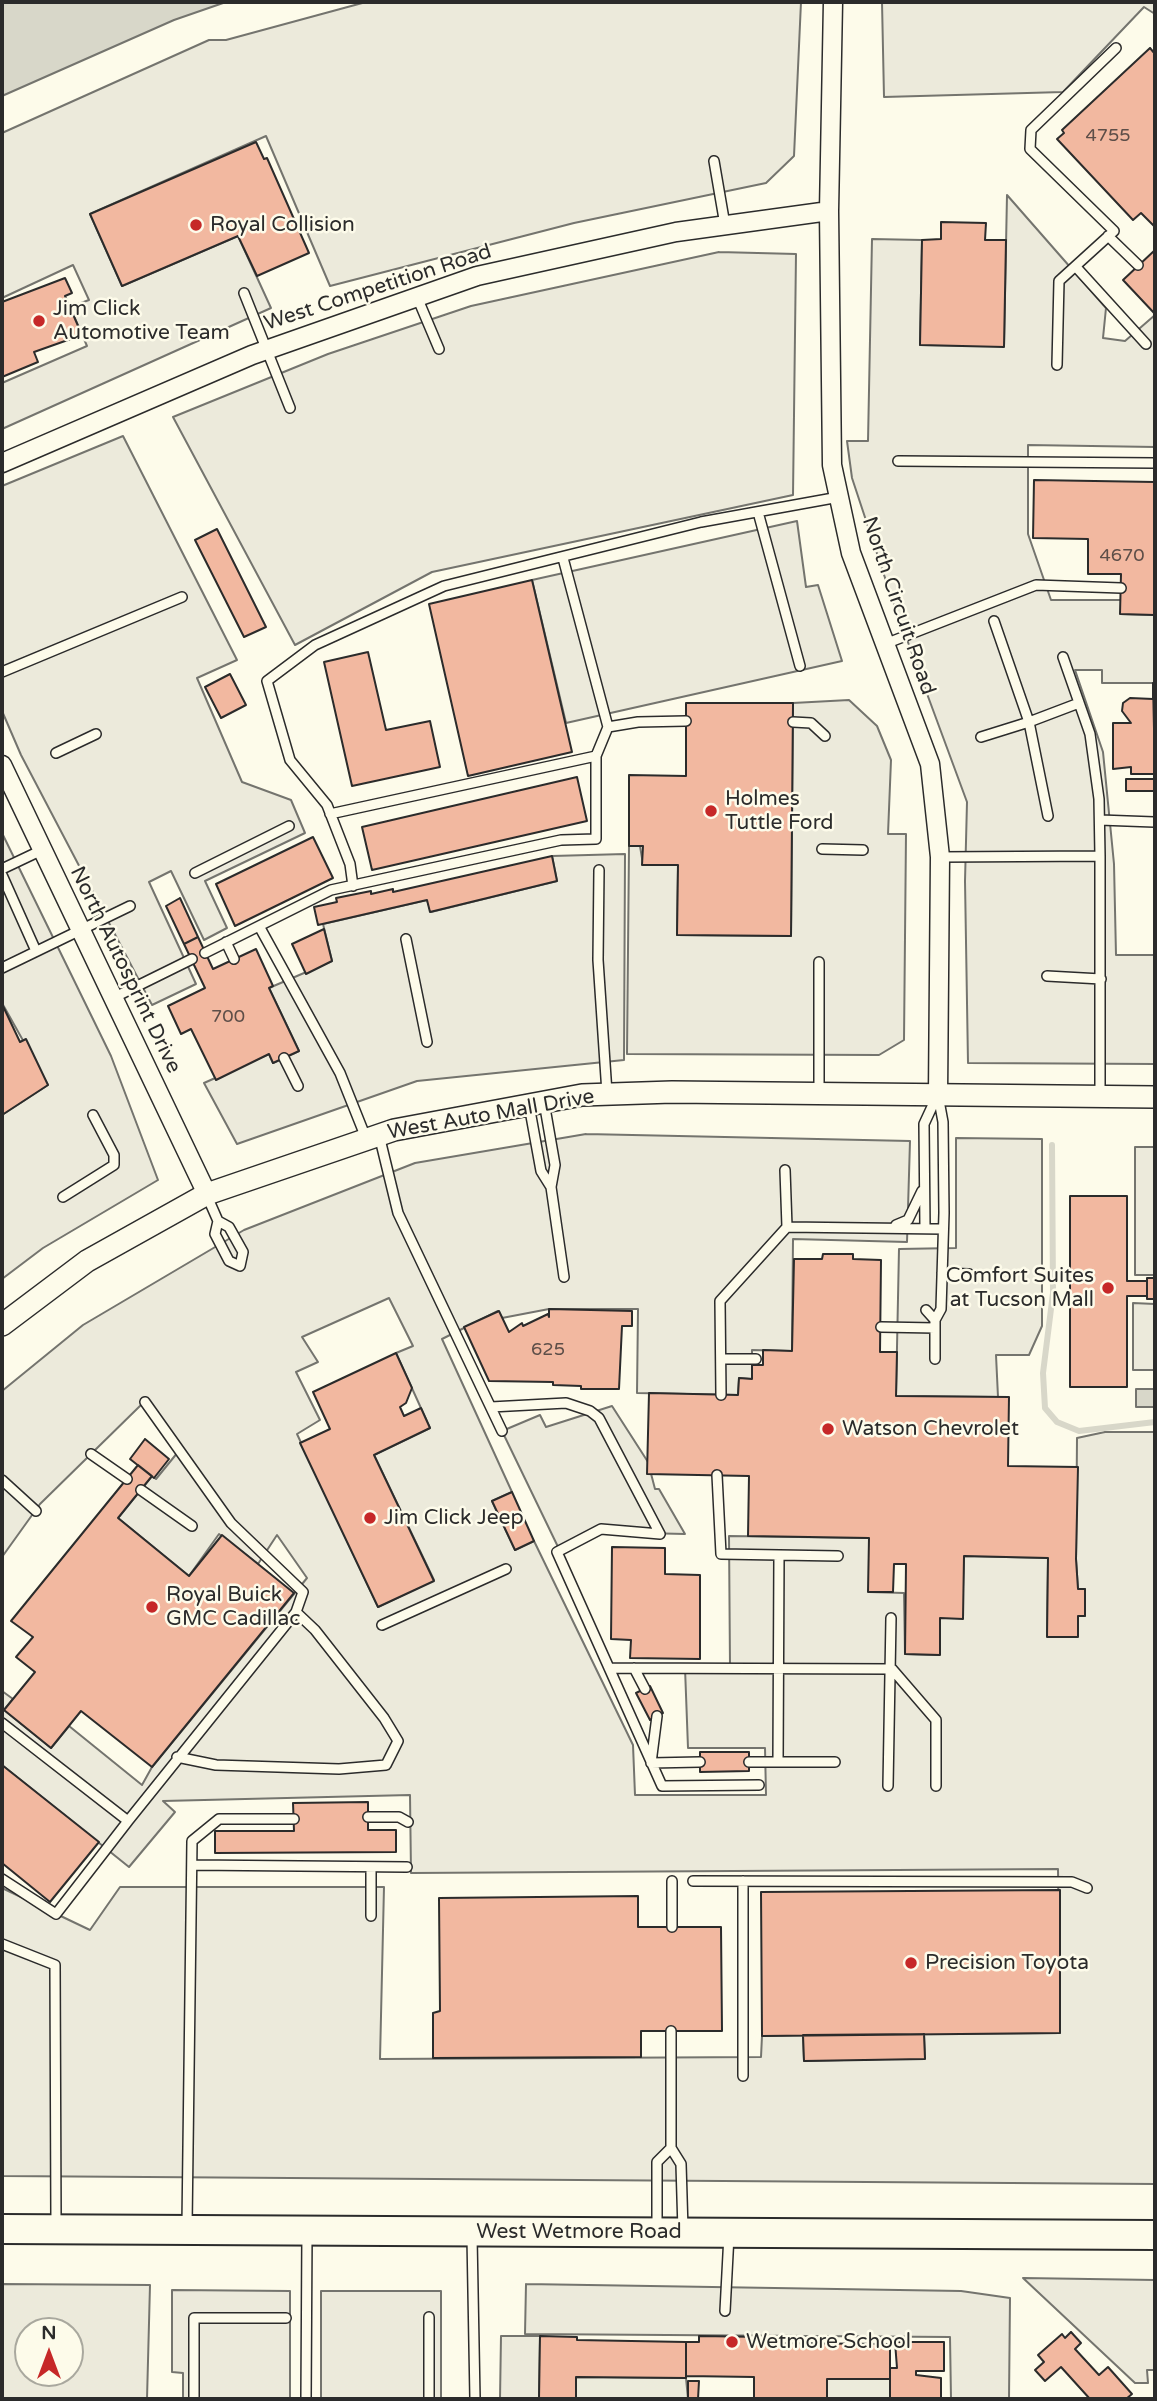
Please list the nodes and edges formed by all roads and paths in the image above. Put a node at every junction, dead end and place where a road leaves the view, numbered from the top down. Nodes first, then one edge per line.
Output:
1 (832, 2) edge
2 (1116, 48) dead end
3 (714, 161) dead end
4 (829, 211) junction
5 (725, 225) junction
6 (1108, 236) junction
7 (1138, 265) dead end
8 (1076, 267) junction
9 (244, 293) dead end
10 (417, 296) junction
11 (1146, 344) dead end
12 (439, 349) dead end
13 (265, 350) junction
14 (1057, 365) dead end
15 (290, 408) dead end
16 (898, 461) dead end
17 (2, 463) edge
18 (1155, 463) edge
19 (839, 497) junction
20 (758, 512) junction
21 (563, 558) junction
22 (1121, 588) dead end
23 (181, 597) dead end
24 (994, 621) dead end
25 (885, 644) junction
26 (1063, 657) dead end
27 (800, 666) dead end
28 (2, 672) edge
29 (1079, 703) junction
30 (686, 722) dead end
31 (793, 722) dead end
32 (1029, 722) junction
33 (608, 727) junction
34 (96, 734) dead end
35 (825, 736) dead end
36 (981, 737) dead end
37 (56, 753) dead end
38 (596, 756) junction
39 (2, 765) edge
40 (330, 814) junction
41 (1048, 816) dead end
42 (1100, 820) junction
43 (1154, 822) edge
44 (289, 826) dead end
45 (42, 849) junction
46 (822, 849) dead end
47 (863, 850) dead end
48 (1100, 856) junction
49 (940, 857) junction
50 (2, 869) edge
51 (599, 870) dead end
52 (195, 873) dead end
53 (2, 875) edge
54 (354, 886) junction
55 (130, 906) dead end
56 (81, 930) junction
57 (262, 930) junction
58 (406, 939) dead end
59 (226, 942) junction
60 (36, 951) junction
61 (205, 953) dead end
62 (192, 959) dead end
63 (234, 959) dead end
64 (819, 962) dead end
65 (2, 968) edge
66 (1048, 976) dead end
67 (1101, 978) junction
68 (113, 998) junction
69 (427, 1042) dead end
70 (284, 1058) dead end
71 (298, 1086) dead end
72 (607, 1094) junction
73 (819, 1094) junction
74 (938, 1095) junction
75 (1100, 1097) junction
76 (1155, 1097) edge
77 (537, 1104) junction
78 (93, 1115) dead end
79 (373, 1137) junction
80 (785, 1170) dead end
81 (925, 1178) junction
82 (551, 1187) junction
83 (207, 1194) junction
84 (63, 1197) dead end
85 (218, 1222) junction
86 (895, 1226) junction
87 (787, 1227) junction
88 (925, 1228) junction
89 (943, 1228) junction
90 (942, 1273) junction
91 (969, 1273) dead end
92 (564, 1277) dead end
93 (926, 1310) dead end
94 (935, 1324) junction
95 (2, 1325) edge
96 (881, 1328) dead end
97 (721, 1359) junction
98 (757, 1359) dead end
99 (935, 1359) dead end
100 (721, 1395) dead end
101 (145, 1402) dead end
102 (491, 1407) junction
103 (502, 1431) dead end
104 (91, 1454) dead end
105 (718, 1475) dead end
106 (127, 1479) dead end
107 (2, 1480) edge
108 (141, 1490) dead end
109 (36, 1511) dead end
110 (192, 1526) dead end
111 (779, 1555) junction
112 (838, 1556) dead end
113 (506, 1569) dead end
114 (296, 1612) junction
115 (891, 1618) dead end
116 (382, 1625) dead end
117 (609, 1668) junction
118 (634, 1668) junction
119 (779, 1668) junction
120 (892, 1669) junction
121 (645, 1689) dead end
122 (657, 1716) dead end
123 (2, 1723) edge
124 (177, 1757) junction
125 (699, 1762) dead end
126 (749, 1762) dead end
127 (778, 1762) junction
128 (835, 1762) dead end
129 (651, 1763) junction
130 (759, 1785) dead end
131 (888, 1786) dead end
132 (936, 1786) dead end
133 (368, 1817) dead end
134 (293, 1819) dead end
135 (128, 1821) junction
136 (408, 1822) dead end
137 (192, 1865) junction
138 (371, 1867) junction
139 (407, 1867) dead end
140 (2, 1879) edge
141 (672, 1881) dead end
142 (693, 1881) dead end
143 (743, 1881) junction
144 (1087, 1888) dead end
145 (370, 1916) dead end
146 (672, 1927) dead end
147 (2, 1944) edge
148 (671, 2031) dead end
149 (743, 2076) dead end
150 (671, 2148) junction
151 (2, 2229) edge
152 (56, 2230) junction
153 (187, 2230) junction
154 (307, 2231) junction
155 (471, 2231) junction
156 (670, 2232) junction
157 (729, 2232) junction
158 (1155, 2235) edge
159 (725, 2311) dead end
160 (429, 2317) dead end
161 (286, 2318) dead end
162 (194, 2399) edge
163 (306, 2399) edge
164 (429, 2399) edge
165 (475, 2399) edge

1 - 4 street, North Circuit Road
2 - 6 lane
3 - 5 lane
4 - 5 street, West Competition Road
4 - 19 street, North Circuit Road
5 - 10 street, West Competition Road
6 - 7 lane
6 - 8 lane
8 - 11 lane
8 - 14 lane
9 - 13 lane
10 - 12 lane
10 - 13 street, West Competition Road
13 - 15 lane
13 - 17 street, West Competition Road
16 - 18 lane
19 - 20 lane
19 - 25 street, North Circuit Road
20 - 21 lane
20 - 27 lane
21 - 33 lane
21 - 40 lane
22 - 25 lane
23 - 28 lane
24 - 32 lane
25 - 49 street, North Circuit Road
26 - 29 lane
29 - 32 lane
29 - 42 lane
30 - 33 lane
31 - 35 lane
32 - 36 lane
32 - 41 lane
33 - 38 lane
34 - 37 lane
38 - 40 lane
38 - 54 lane
39 - 45 street, North Autosprint Drive
40 - 54 lane
42 - 43 lane
42 - 48 lane
44 - 52 lane
45 - 50 lane
45 - 56 street, North Autosprint Drive
46 - 47 lane
48 - 49 lane
48 - 67 lane
49 - 74 street, North Circuit Road
51 - 72 lane
53 - 60 lane
54 - 57 lane
55 - 56 lane
56 - 60 lane
56 - 68 street, North Autosprint Drive
57 - 59 lane
57 - 79 lane
58 - 69 lane
59 - 61 lane
59 - 63 lane
60 - 65 lane
62 - 68 lane
64 - 73 lane
66 - 67 lane
67 - 75 lane
68 - 83 street, North Autosprint Drive
70 - 71 lane
72 - 73 street, West Auto Mall Drive
72 - 77 street, West Auto Mall Drive
73 - 74 street, West Auto Mall Drive
74 - 75 street, West Auto Mall Drive
74 - 81 lane
74 - 89 lane
75 - 76 street, West Auto Mall Drive
77 - 79 street, West Auto Mall Drive
77 - 82 lane
77 - 82 lane
78 - 84 lane
79 - 83 street, West Auto Mall Drive
79 - 102 lane
80 - 87 lane
81 - 86 lane
81 - 88 lane
82 - 92 lane
83 - 85 lane
83 - 95 street, West Auto Mall Drive
85 - 85 lane
86 - 87 lane
86 - 88 lane
87 - 97 lane
88 - 89 lane
89 - 90 lane
90 - 91 lane
90 - 94 lane
93 - 94 lane
94 - 96 lane
94 - 99 lane
97 - 98 lane
97 - 100 lane
101 - 114 lane
102 - 103 lane
102 - 117 lane
104 - 106 lane
105 - 111 lane
107 - 109 lane
108 - 110 lane
111 - 112 lane
111 - 119 lane
113 - 116 lane
114 - 124 lane
114 - 124 lane
115 - 120 lane
117 - 118 lane
117 - 129 lane
118 - 119 lane
118 - 121 lane
119 - 120 lane
119 - 127 lane
120 - 131 lane
120 - 132 lane
122 - 129 lane
123 - 135 lane
124 - 135 lane
125 - 129 lane
126 - 127 lane
127 - 128 lane
129 - 130 lane
133 - 136 lane
134 - 137 lane
135 - 140 lane
137 - 138 lane
137 - 153 lane
138 - 139 lane
138 - 145 lane
141 - 146 lane
142 - 143 lane
143 - 144 lane
143 - 149 lane
147 - 152 lane
148 - 150 lane
150 - 156 lane
150 - 156 lane
151 - 152 main road, West Wetmore Road
152 - 153 main road, West Wetmore Road
153 - 154 main road, West Wetmore Road
154 - 155 main road, West Wetmore Road
154 - 163 lane
155 - 156 main road, West Wetmore Road
155 - 165 lane
156 - 157 main road, West Wetmore Road
157 - 158 main road, West Wetmore Road
157 - 159 lane
160 - 164 lane
161 - 162 lane

